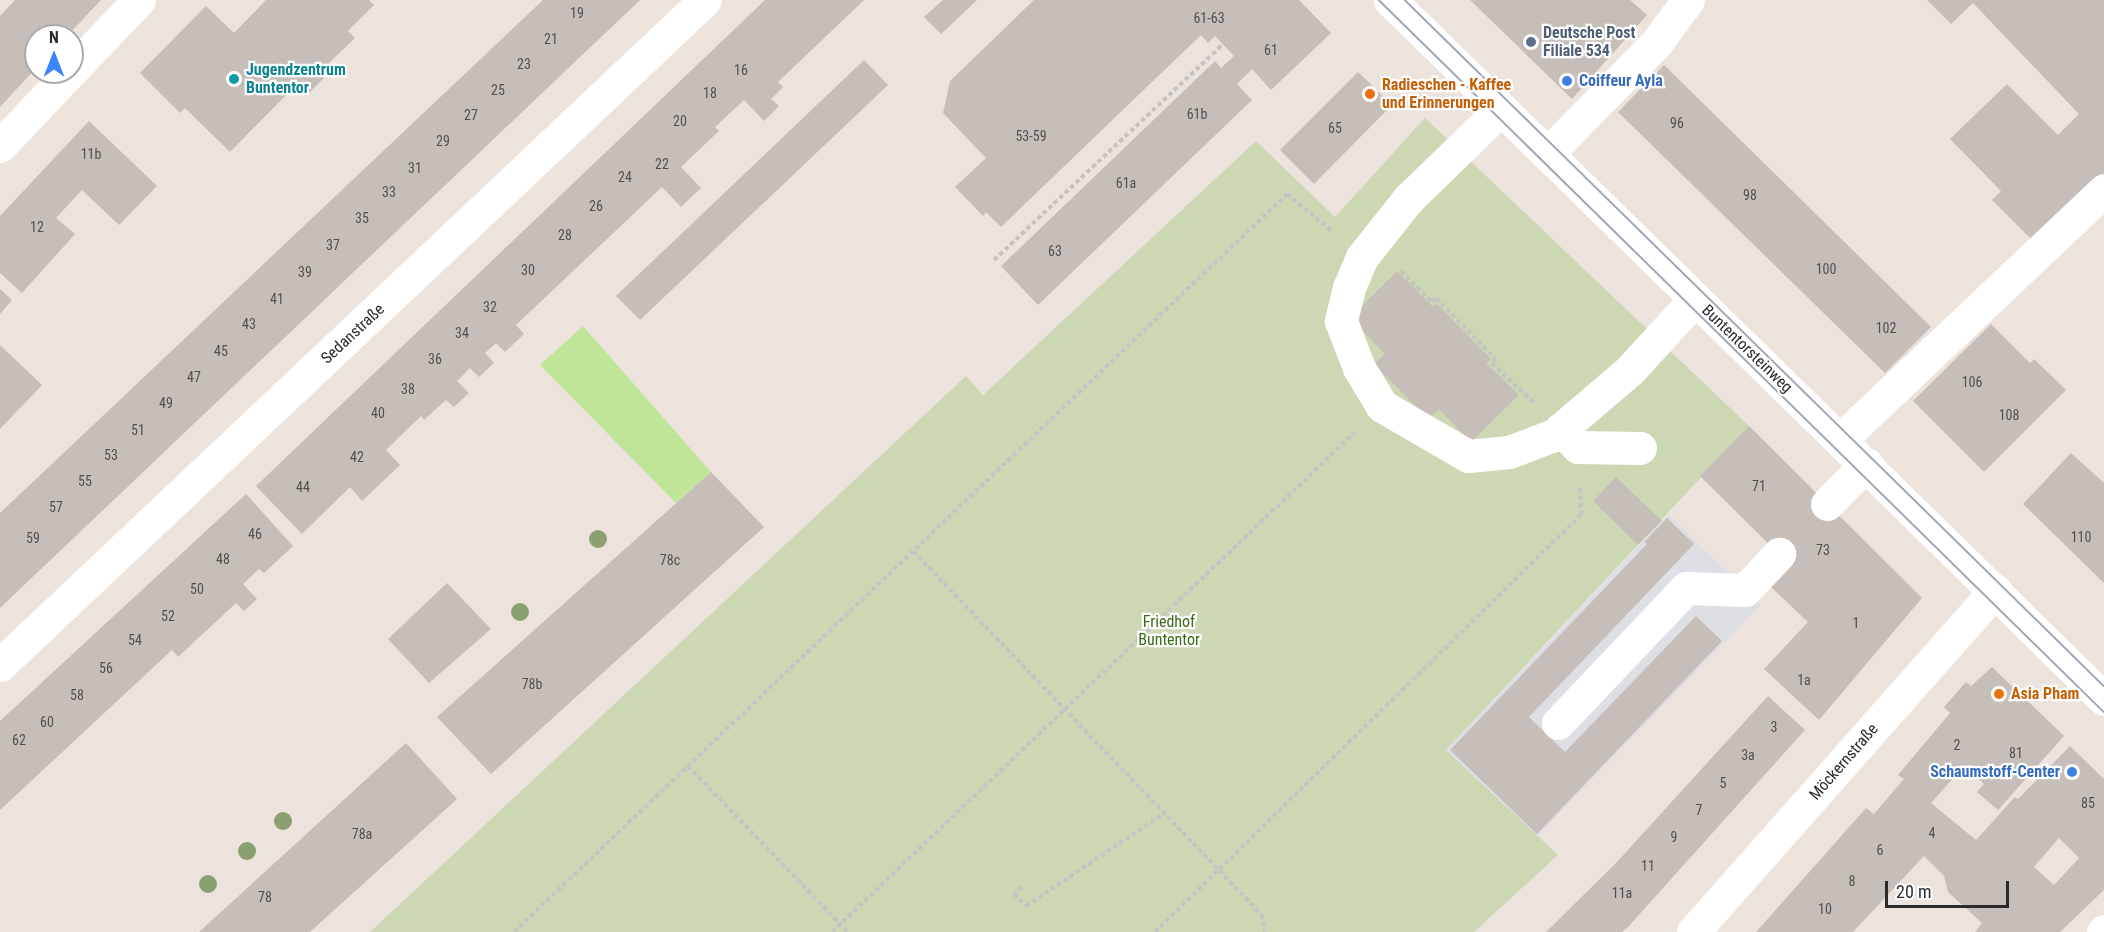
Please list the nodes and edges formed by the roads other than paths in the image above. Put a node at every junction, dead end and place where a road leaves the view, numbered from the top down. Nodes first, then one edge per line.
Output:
1 (139, 0) edge
2 (705, 0) edge
3 (1390, 0) edge
4 (1688, 0) edge
5 (84, 57) edge
6 (59, 84) edge
7 (1501, 109) junction
8 (0, 146) edge
9 (1548, 153) junction
10 (2104, 190) edge
11 (1695, 299) junction
12 (1570, 438) junction
13 (1840, 439) junction
14 (1641, 448) dead end
15 (1866, 464) junction
16 (1827, 504) tunnel mouth
17 (1779, 554) tunnel mouth
18 (1995, 591) junction
19 (0, 665) edge
20 (2104, 699) edge
21 (1558, 723) dead end
22 (1694, 932) edge

1 - 5 street
2 - 19 street, Sedanstraße
3 - 7 street, Buntentorsteinweg
4 - 9 street
6 - 8 street
7 - 9 street, Buntentorsteinweg
7 - 12 street
9 - 11 street, Buntentorsteinweg
10 - 13 street
11 - 12 street
11 - 13 street, Buntentorsteinweg
12 - 14 street
13 - 15 street, Buntentorsteinweg
15 - 16 street
15 - 18 street, Buntentorsteinweg
17 - 21 street
18 - 20 street, Buntentorsteinweg
18 - 22 street, Möckernstraße

